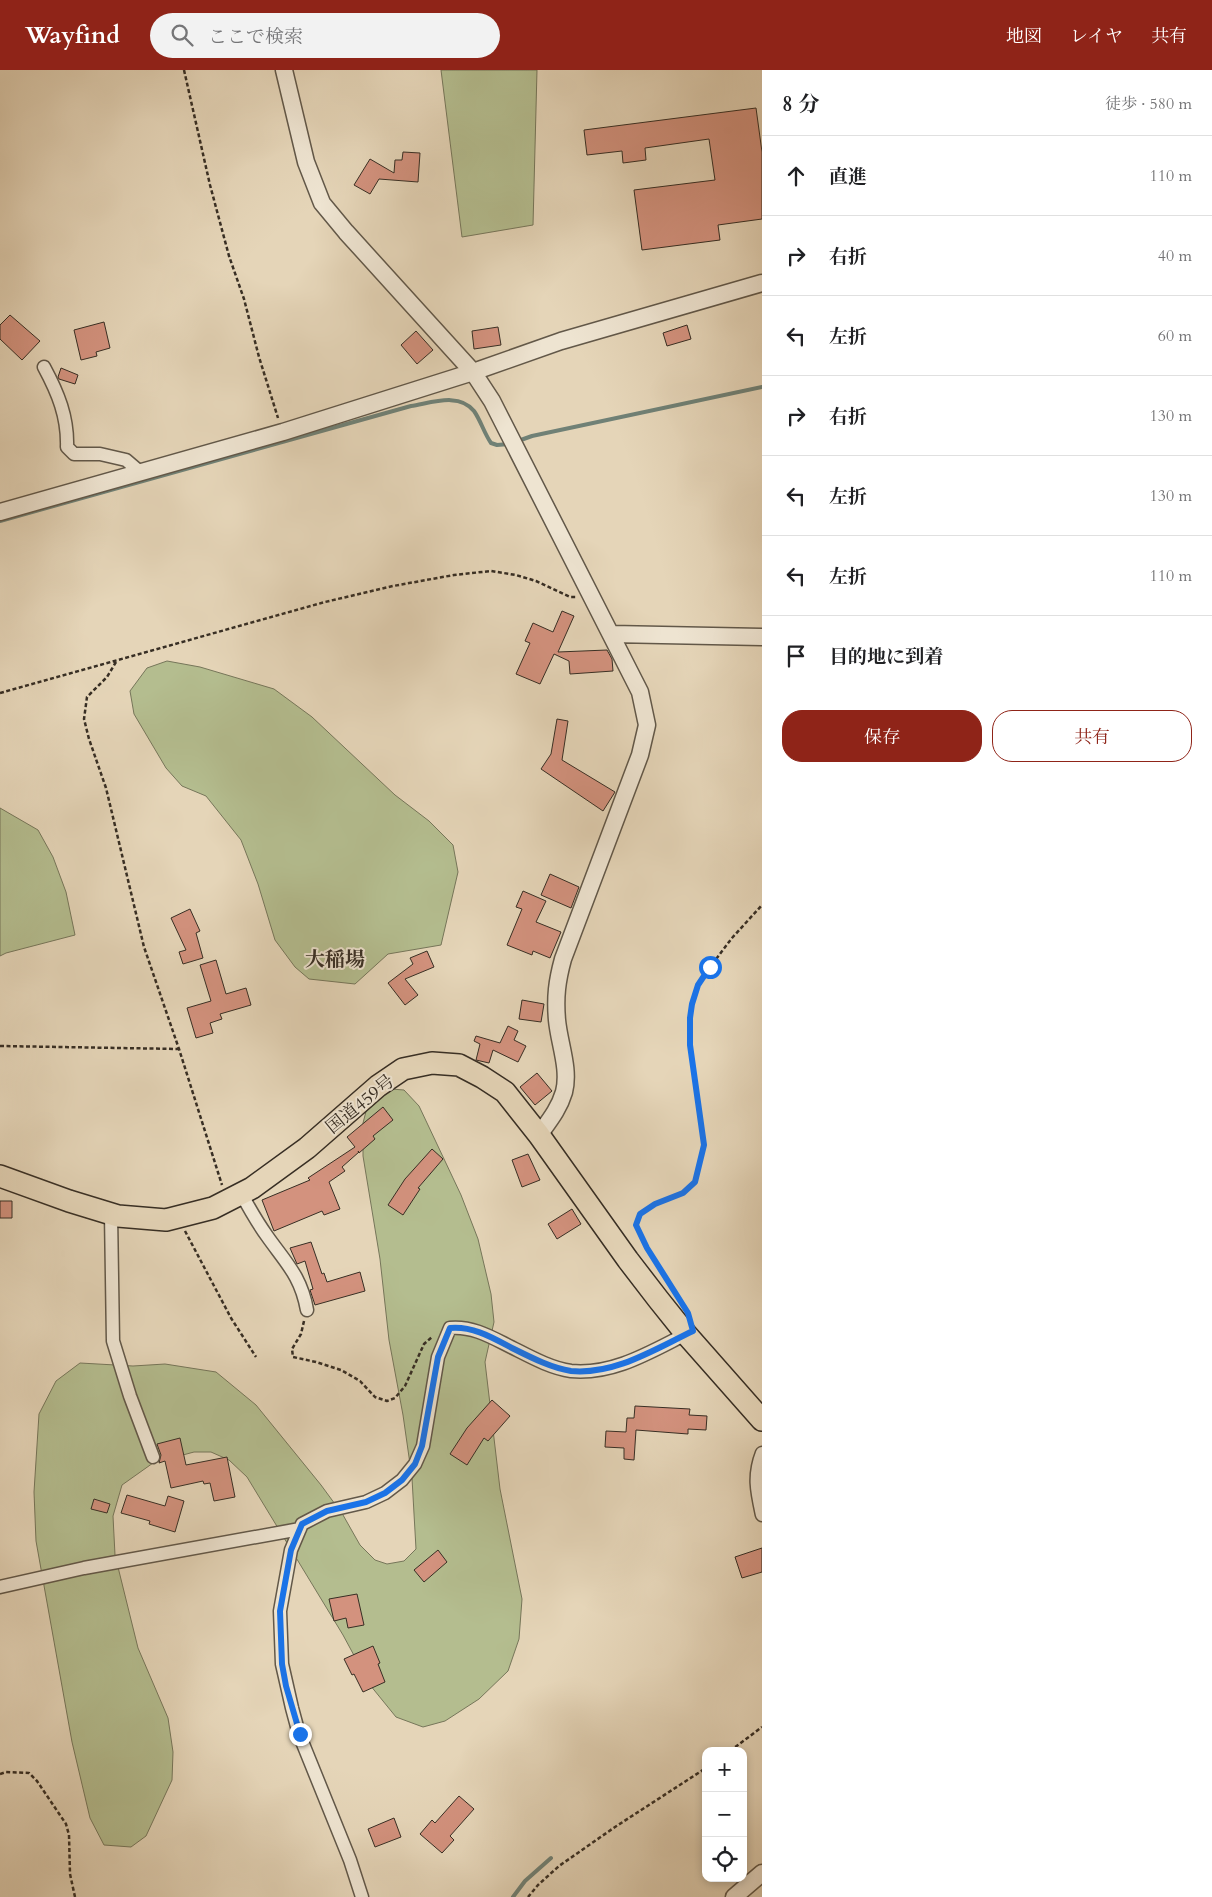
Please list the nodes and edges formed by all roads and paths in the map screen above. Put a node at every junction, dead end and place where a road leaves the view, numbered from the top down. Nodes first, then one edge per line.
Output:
1 (184, 70) edge
2 (284, 70) edge
3 (762, 283) edge
4 (44, 367) dead end
5 (473, 372) junction
6 (283, 432) junction
7 (140, 472) junction
8 (0, 512) edge
9 (592, 596) junction
10 (612, 634) junction
11 (762, 637) edge
12 (117, 660) junction
13 (0, 693) edge
14 (762, 905) edge
15 (0, 1046) edge
16 (179, 1049) junction
17 (539, 1135) junction
18 (0, 1176) edge
19 (234, 1197) junction
20 (111, 1214) junction
21 (178, 1217) junction
22 (673, 1289) dead end
23 (307, 1310) joint
24 (450, 1328) junction
25 (686, 1334) junction
26 (256, 1357) dead end
27 (762, 1420) edge
28 (762, 1453) edge
29 (154, 1457) dead end
30 (762, 1515) edge
31 (300, 1529) junction
32 (0, 1587) edge
33 (762, 1727) edge
34 (735, 1747) edge
35 (702, 1771) edge
36 (0, 1774) edge
37 (762, 1873) edge
38 (75, 1897) edge
39 (362, 1897) edge
40 (528, 1897) edge
41 (734, 1897) edge

1 - 6 path
2 - 5 street
3 - 5 street
4 - 7 street
5 - 6 street
5 - 9 street
6 - 7 street
7 - 8 street
9 - 10 street
9 - 12 path
10 - 11 street
10 - 17 street
12 - 13 path
12 - 16 path
14 - 22 path
15 - 16 path
16 - 19 path
17 - 19 highway, 国道459号
17 - 25 highway, 国道459号
18 - 20 highway, 国道459号
19 - 21 highway, 国道459号
19 - 23 street
20 - 21 highway, 国道459号
20 - 29 street
21 - 26 path
23 - 24 path
24 - 25 street
24 - 31 street
25 - 27 highway, 国道459号
28 - 30 street
31 - 32 street
31 - 39 street
33 - 34 path
35 - 40 path
36 - 38 path
37 - 41 street

